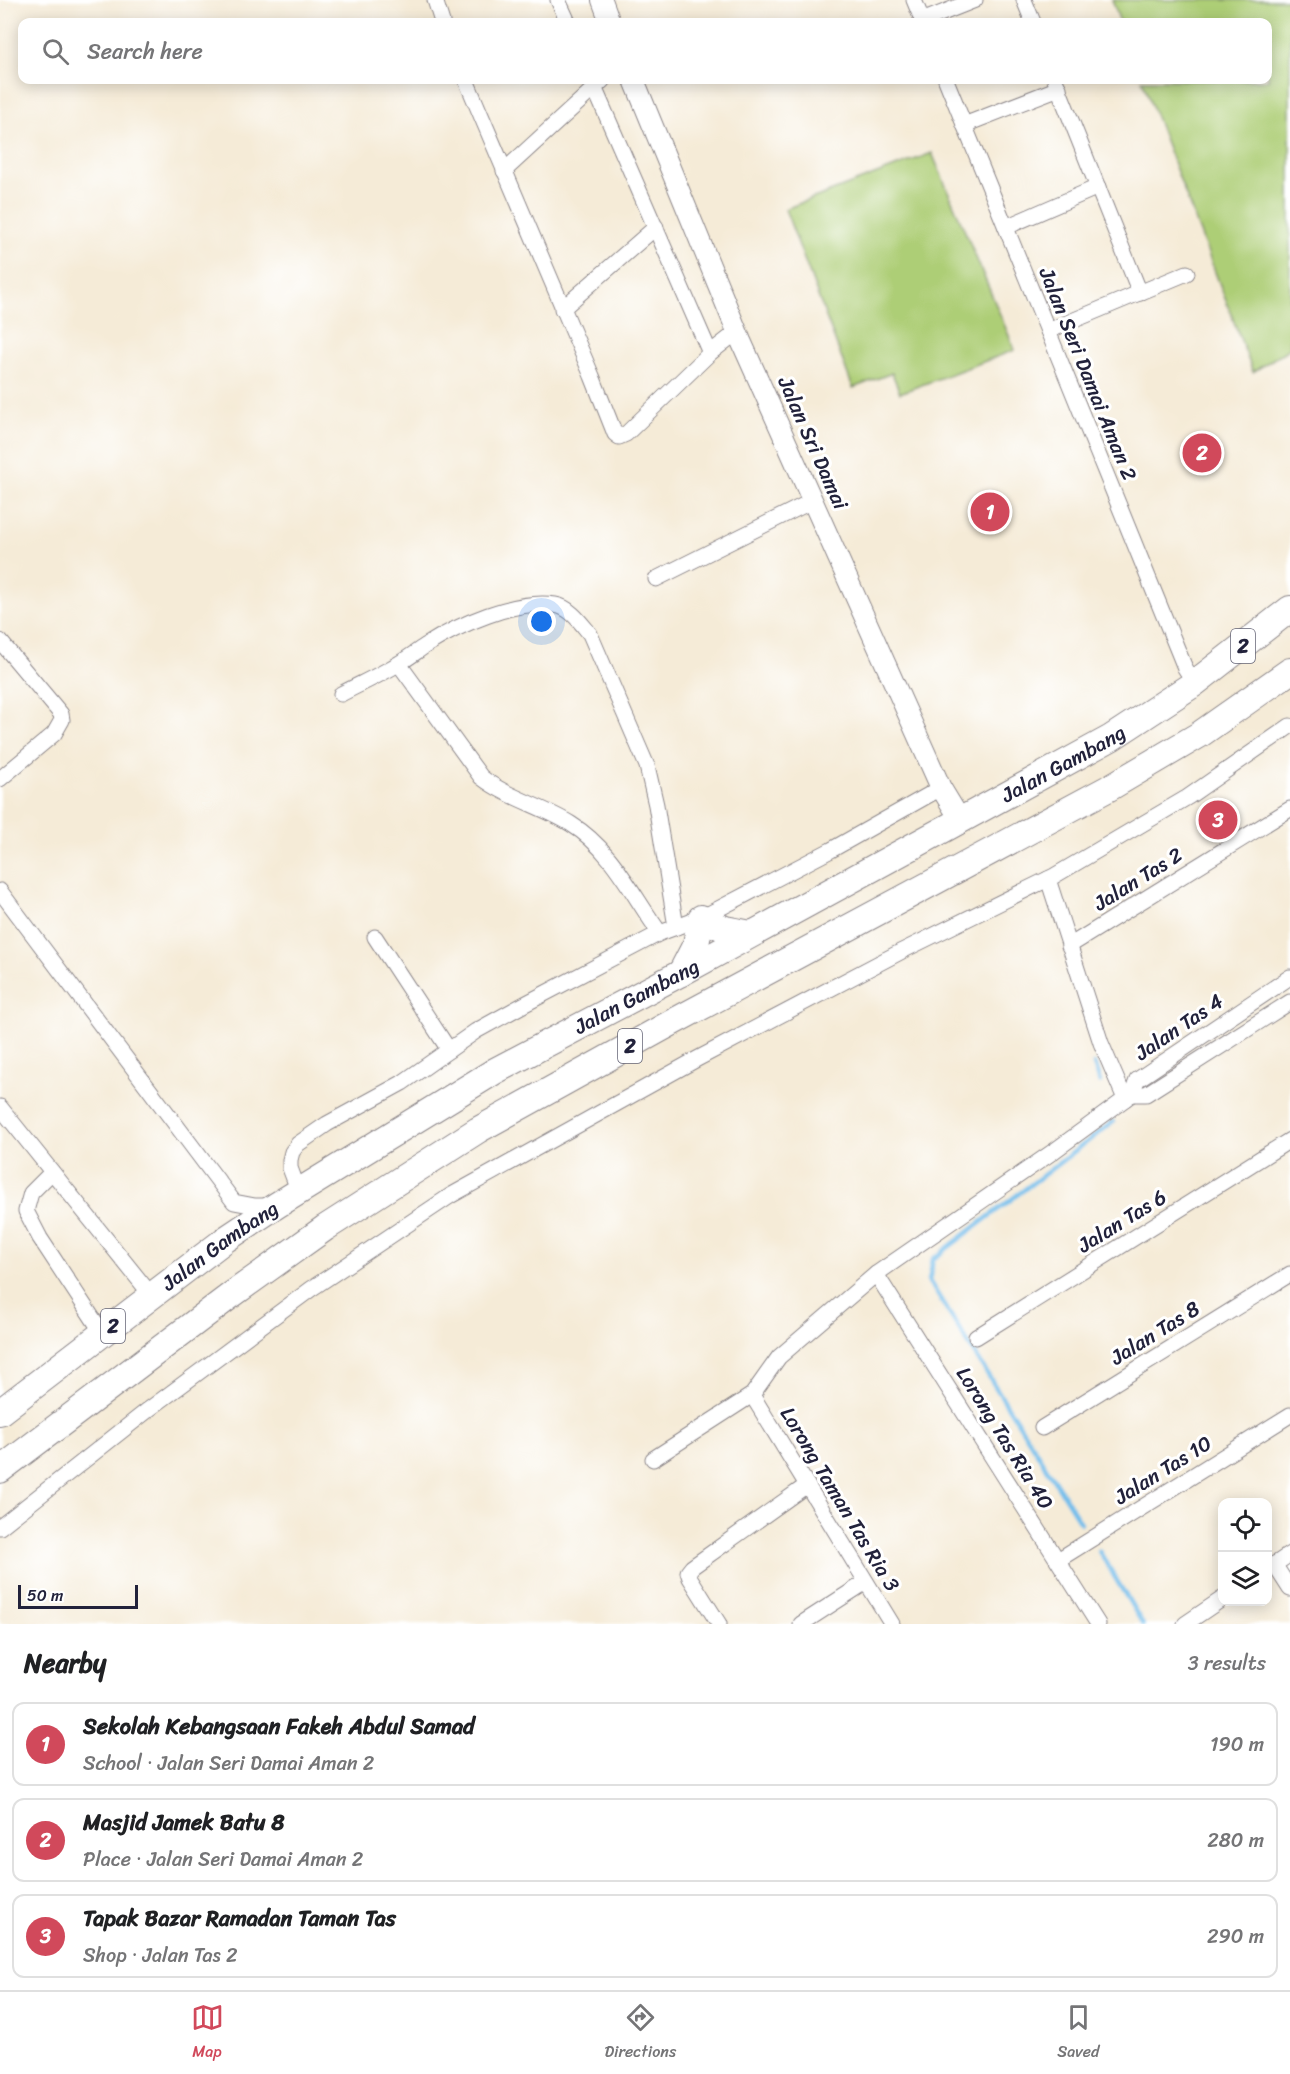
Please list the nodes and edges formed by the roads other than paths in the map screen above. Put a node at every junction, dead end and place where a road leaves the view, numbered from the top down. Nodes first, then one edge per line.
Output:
1 (558, 0) edge
2 (602, 0) edge
3 (914, 0) edge
4 (975, 0) edge
5 (1024, 0) edge
6 (438, 2) edge
7 (440, 18) edge
8 (566, 18) edge
9 (609, 18) edge
10 (921, 18) edge
11 (932, 18) edge
12 (1031, 18) edge
13 (468, 84) edge
14 (594, 84) edge
15 (597, 84) edge
16 (636, 84) edge
17 (948, 84) edge
18 (1057, 84) edge
19 (964, 125) junction
20 (504, 171) junction
21 (1098, 188) junction
22 (656, 227) junction
23 (1006, 227) junction
24 (1187, 273) dead end
25 (1140, 293) junction
26 (562, 309) junction
27 (1048, 331) junction
28 (737, 332) junction
29 (710, 353) junction
30 (813, 501) junction
31 (656, 579) dead end
32 (1290, 609) edge
33 (0, 641) edge
34 (399, 664) junction
35 (1290, 671) edge
36 (1195, 683) junction
37 (341, 694) dead end
38 (1290, 726) edge
39 (0, 779) edge
40 (941, 788) junction
41 (1290, 809) edge
42 (961, 820) junction
43 (1048, 879) junction
44 (0, 891) edge
45 (701, 918) junction
46 (676, 927) junction
47 (660, 933) junction
48 (751, 934) junction
49 (375, 937) dead end
50 (1069, 946) junction
51 (681, 973) junction
52 (1290, 977) edge
53 (1290, 1002) edge
54 (449, 1050) junction
55 (1129, 1097) junction
56 (0, 1107) edge
57 (1290, 1140) edge
58 (52, 1172) junction
59 (288, 1199) junction
60 (234, 1202) junction
61 (226, 1239) junction
62 (876, 1274) junction
63 (1290, 1274) edge
64 (152, 1296) junction
65 (103, 1334) junction
66 (976, 1336) dead end
67 (752, 1395) junction
68 (0, 1412) edge
69 (1290, 1415) edge
70 (1042, 1428) dead end
71 (653, 1459) dead end
72 (0, 1470) edge
73 (807, 1485) junction
74 (0, 1527) edge
75 (1290, 1554) edge
76 (1058, 1560) junction
77 (1272, 1565) edge
78 (1272, 1567) edge
79 (866, 1582) junction
80 (1290, 1589) edge
81 (1218, 1602) edge
82 (719, 1624) edge
83 (801, 1624) edge
84 (891, 1624) edge
85 (1098, 1624) edge
86 (1185, 1624) edge

1 - 8 street
2 - 9 street
3 - 10 street
4 - 11 street
5 - 12 street
6 - 7 street
13 - 20 street
14 - 20 street
15 - 22 street
16 - 28 street, Jalan Sri Damai
17 - 19 street, Jalan Seri Damai Aman 2
18 - 19 street
18 - 21 street
19 - 23 street, Jalan Seri Damai Aman 2
20 - 26 street
21 - 23 street
21 - 25 street
22 - 26 street
22 - 29 street
23 - 27 street, Jalan Seri Damai Aman 2
24 - 25 street
25 - 27 street
26 - 29 street
27 - 36 street, Jalan Seri Damai Aman 2
28 - 29 street
28 - 30 street, Jalan Sri Damai
30 - 31 street
30 - 40 street, Jalan Sri Damai
32 - 36 highway, Jalan Gambang / 2
33 - 39 street
34 - 37 street
34 - 46 street
34 - 47 street
35 - 72 highway, Jalan Gambang / 2
36 - 42 highway, Jalan Gambang / 2
38 - 43 street
40 - 42 street, Jalan Sri Damai
40 - 45 street
41 - 50 street, Jalan Tas 2
42 - 48 highway, Jalan Gambang / 2
43 - 50 street
43 - 74 street
44 - 60 street
45 - 46 street
45 - 48 highway
45 - 51 highway
46 - 47 street
47 - 54 street
48 - 51 highway, Jalan Gambang / 2
49 - 54 street
50 - 55 street
51 - 59 highway, Jalan Gambang / 2
52 - 55 street, Jalan Tas 4
53 - 55 street, Jalan Tas 4
54 - 59 street
55 - 62 street
56 - 58 street
57 - 66 street, Jalan Tas 6
58 - 64 street
58 - 65 street
59 - 60 street
59 - 61 highway, Jalan Gambang / 2
60 - 61 street
61 - 64 highway, Jalan Gambang / 2
62 - 67 street
62 - 76 street, Lorong Tas Ria 40
63 - 70 street, Jalan Tas 8
64 - 65 highway, Jalan Gambang / 2
65 - 68 highway, Jalan Gambang / 2
67 - 71 street
67 - 73 street, Lorong Taman Tas Ria 3
69 - 76 street, Jalan Tas 10
73 - 79 street, Lorong Taman Tas Ria 3
73 - 82 street
75 - 77 street
76 - 85 street, Lorong Tas Ria 40
78 - 80 street
79 - 83 street
79 - 84 street, Lorong Taman Tas Ria 3
81 - 86 street

